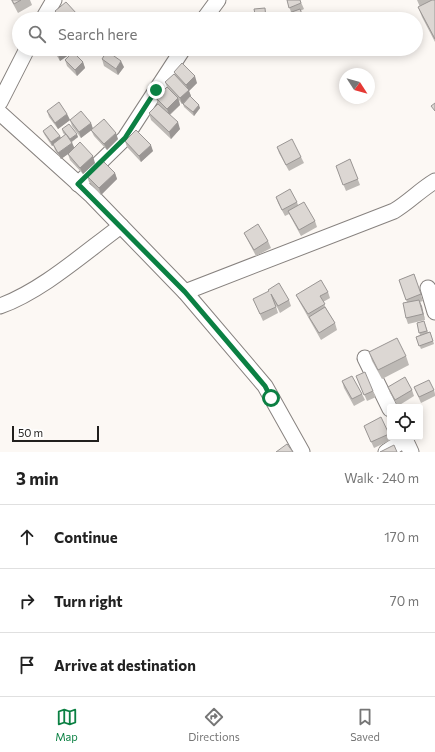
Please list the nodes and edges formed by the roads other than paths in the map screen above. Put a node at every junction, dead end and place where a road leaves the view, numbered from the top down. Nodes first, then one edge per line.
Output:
1 (54, 0) edge
2 (218, 0) edge
3 (48, 12) edge
4 (209, 12) edge
5 (23, 56) edge
6 (178, 56) edge
7 (0, 102) edge
8 (0, 113) edge
9 (435, 181) edge
10 (78, 184) junction
11 (121, 226) junction
12 (428, 288) dead end
13 (185, 292) junction
14 (0, 306) edge
15 (435, 312) edge
16 (365, 358) dead end
17 (388, 404) edge
18 (407, 443) edge
19 (302, 452) edge
20 (386, 452) edge

1 - 3 street
2 - 4 street
5 - 7 street
6 - 10 street
8 - 10 street
9 - 13 street
10 - 11 street
11 - 13 street
11 - 14 street
12 - 15 street
13 - 19 street
16 - 17 street
18 - 20 street

